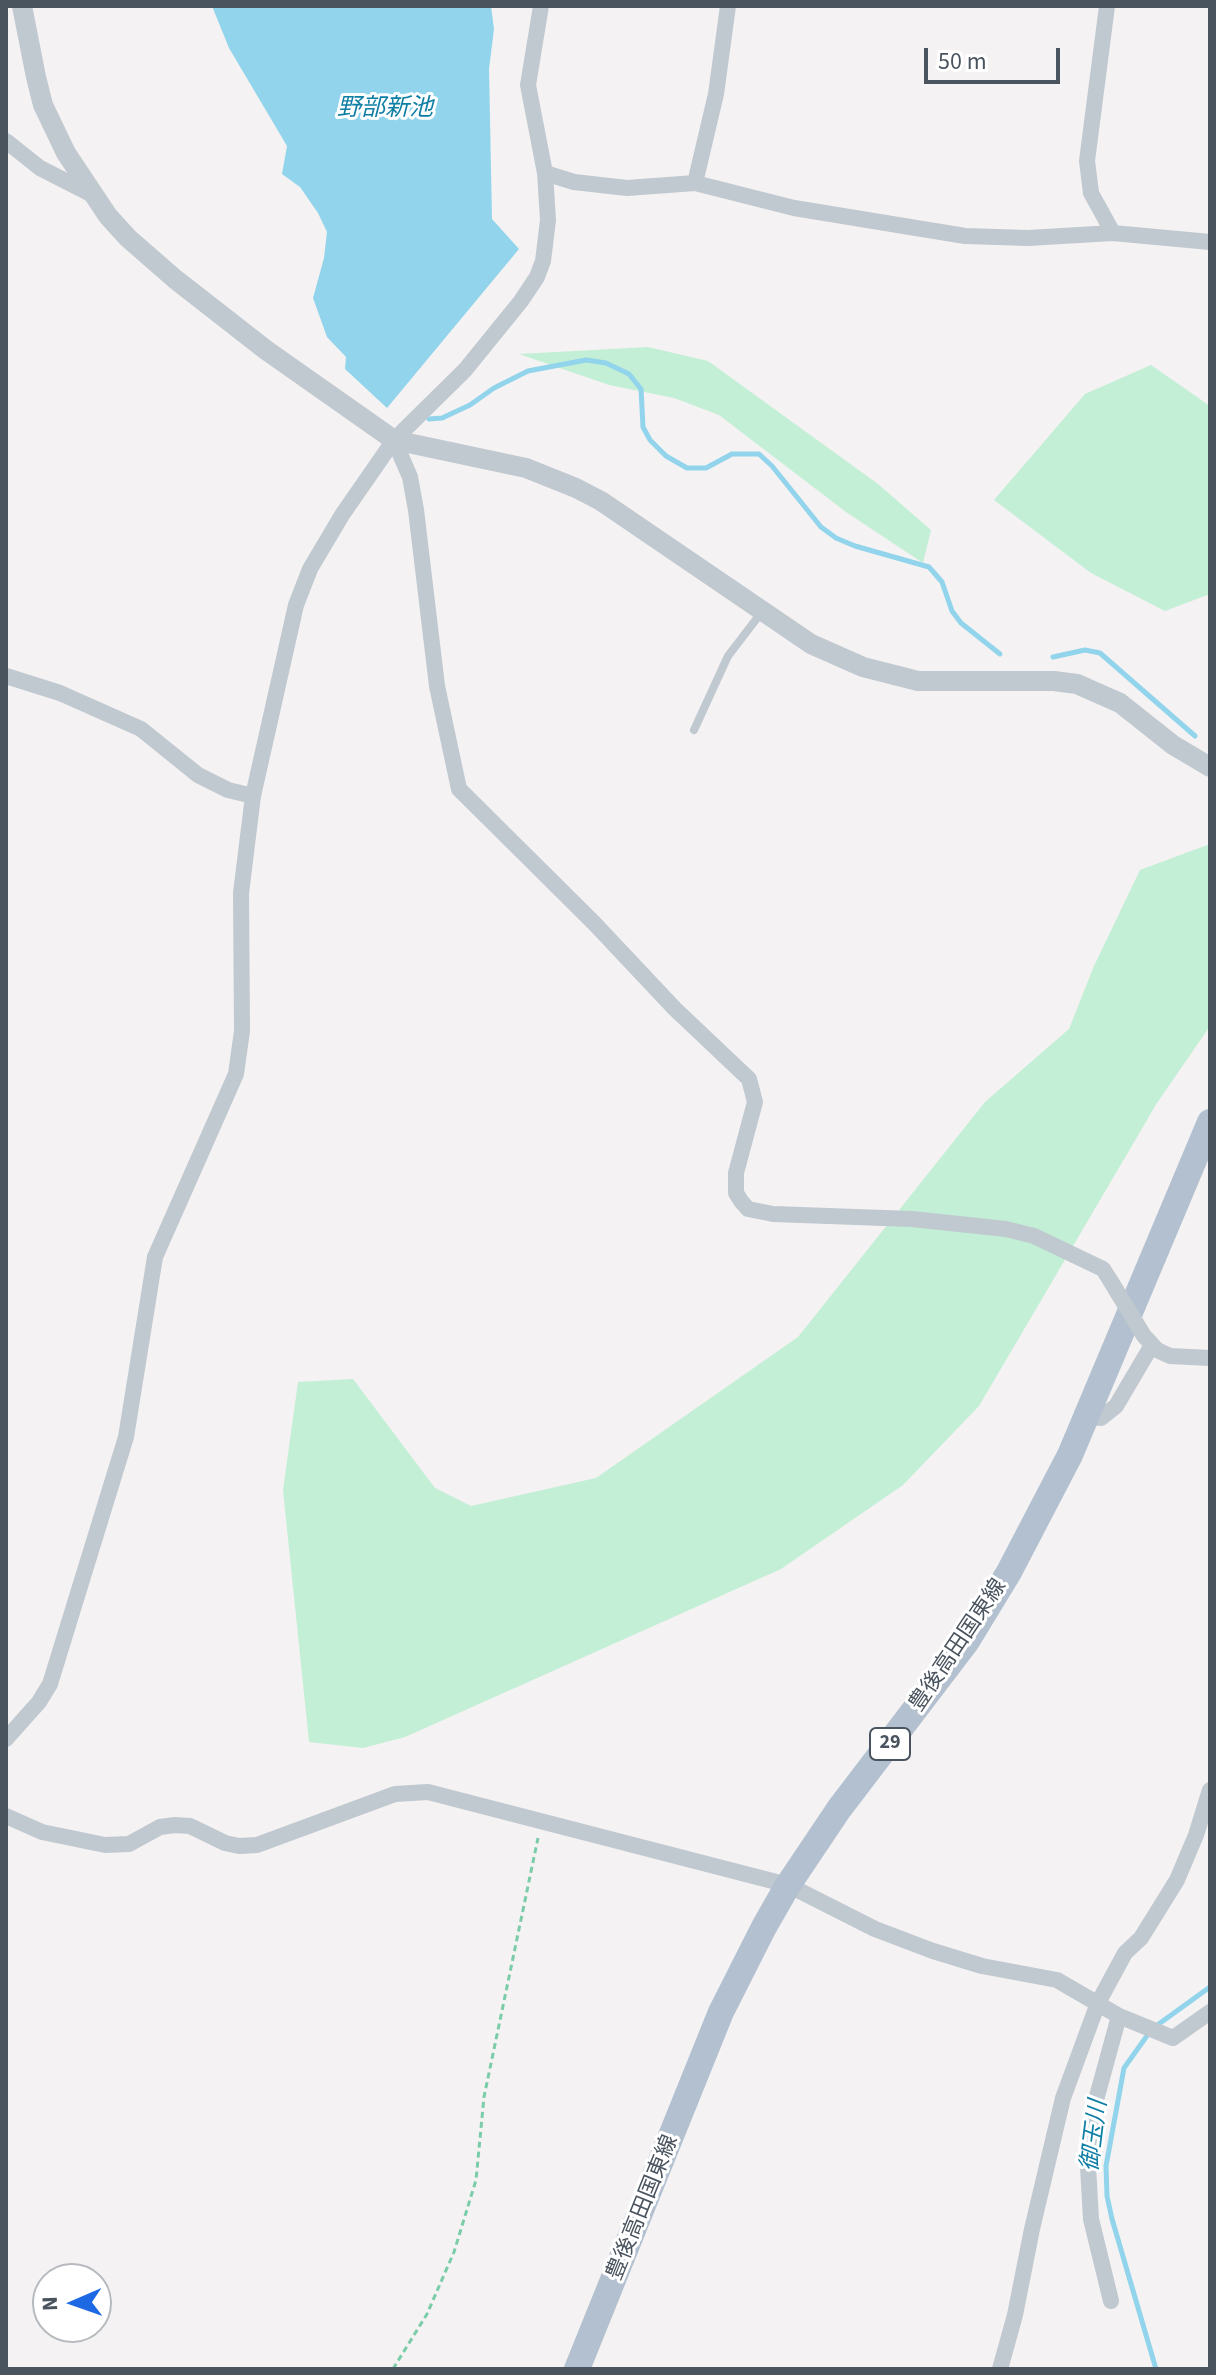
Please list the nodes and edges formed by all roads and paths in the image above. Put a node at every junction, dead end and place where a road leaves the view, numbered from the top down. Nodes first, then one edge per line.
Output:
1 (22, 6) edge
2 (541, 6) edge
3 (728, 6) edge
4 (1107, 6) edge
5 (6, 141) edge
6 (545, 173) junction
7 (695, 183) junction
8 (91, 194) junction
9 (1113, 233) junction
10 (1210, 242) edge
11 (394, 440) junction
12 (761, 612) junction
13 (6, 676) edge
14 (694, 730) dead end
15 (1210, 767) edge
16 (253, 796) junction
17 (1210, 1122) edge
18 (1148, 1340) junction
19 (1210, 1358) edge
20 (1086, 1417) junction
21 (6, 1739) edge
22 (1210, 1790) edge
23 (6, 1816) edge
24 (542, 1822) junction
25 (788, 1885) junction
26 (1098, 2003) junction
27 (1210, 2012) edge
28 (1119, 2016) junction
29 (1111, 2301) dead end
30 (393, 2369) edge
31 (577, 2369) edge
32 (1000, 2369) edge

1 - 8 street
2 - 6 street
3 - 7 street
4 - 9 street
5 - 8 street
6 - 7 street
6 - 11 street
7 - 9 street
8 - 11 street
9 - 10 street
11 - 12 street
11 - 16 street
11 - 18 street, bridge
12 - 14 lane
12 - 15 street
13 - 16 street
16 - 21 street
17 - 20 main road, 豊後高田国東線 / 29
18 - 19 street
18 - 20 street
20 - 25 main road, 豊後高田国東線 / 29
22 - 26 street
23 - 24 street
24 - 25 street
24 - 30 path
25 - 26 street
25 - 31 main road, 豊後高田国東線 / 29
26 - 28 street
26 - 32 street
27 - 28 street
28 - 29 street

